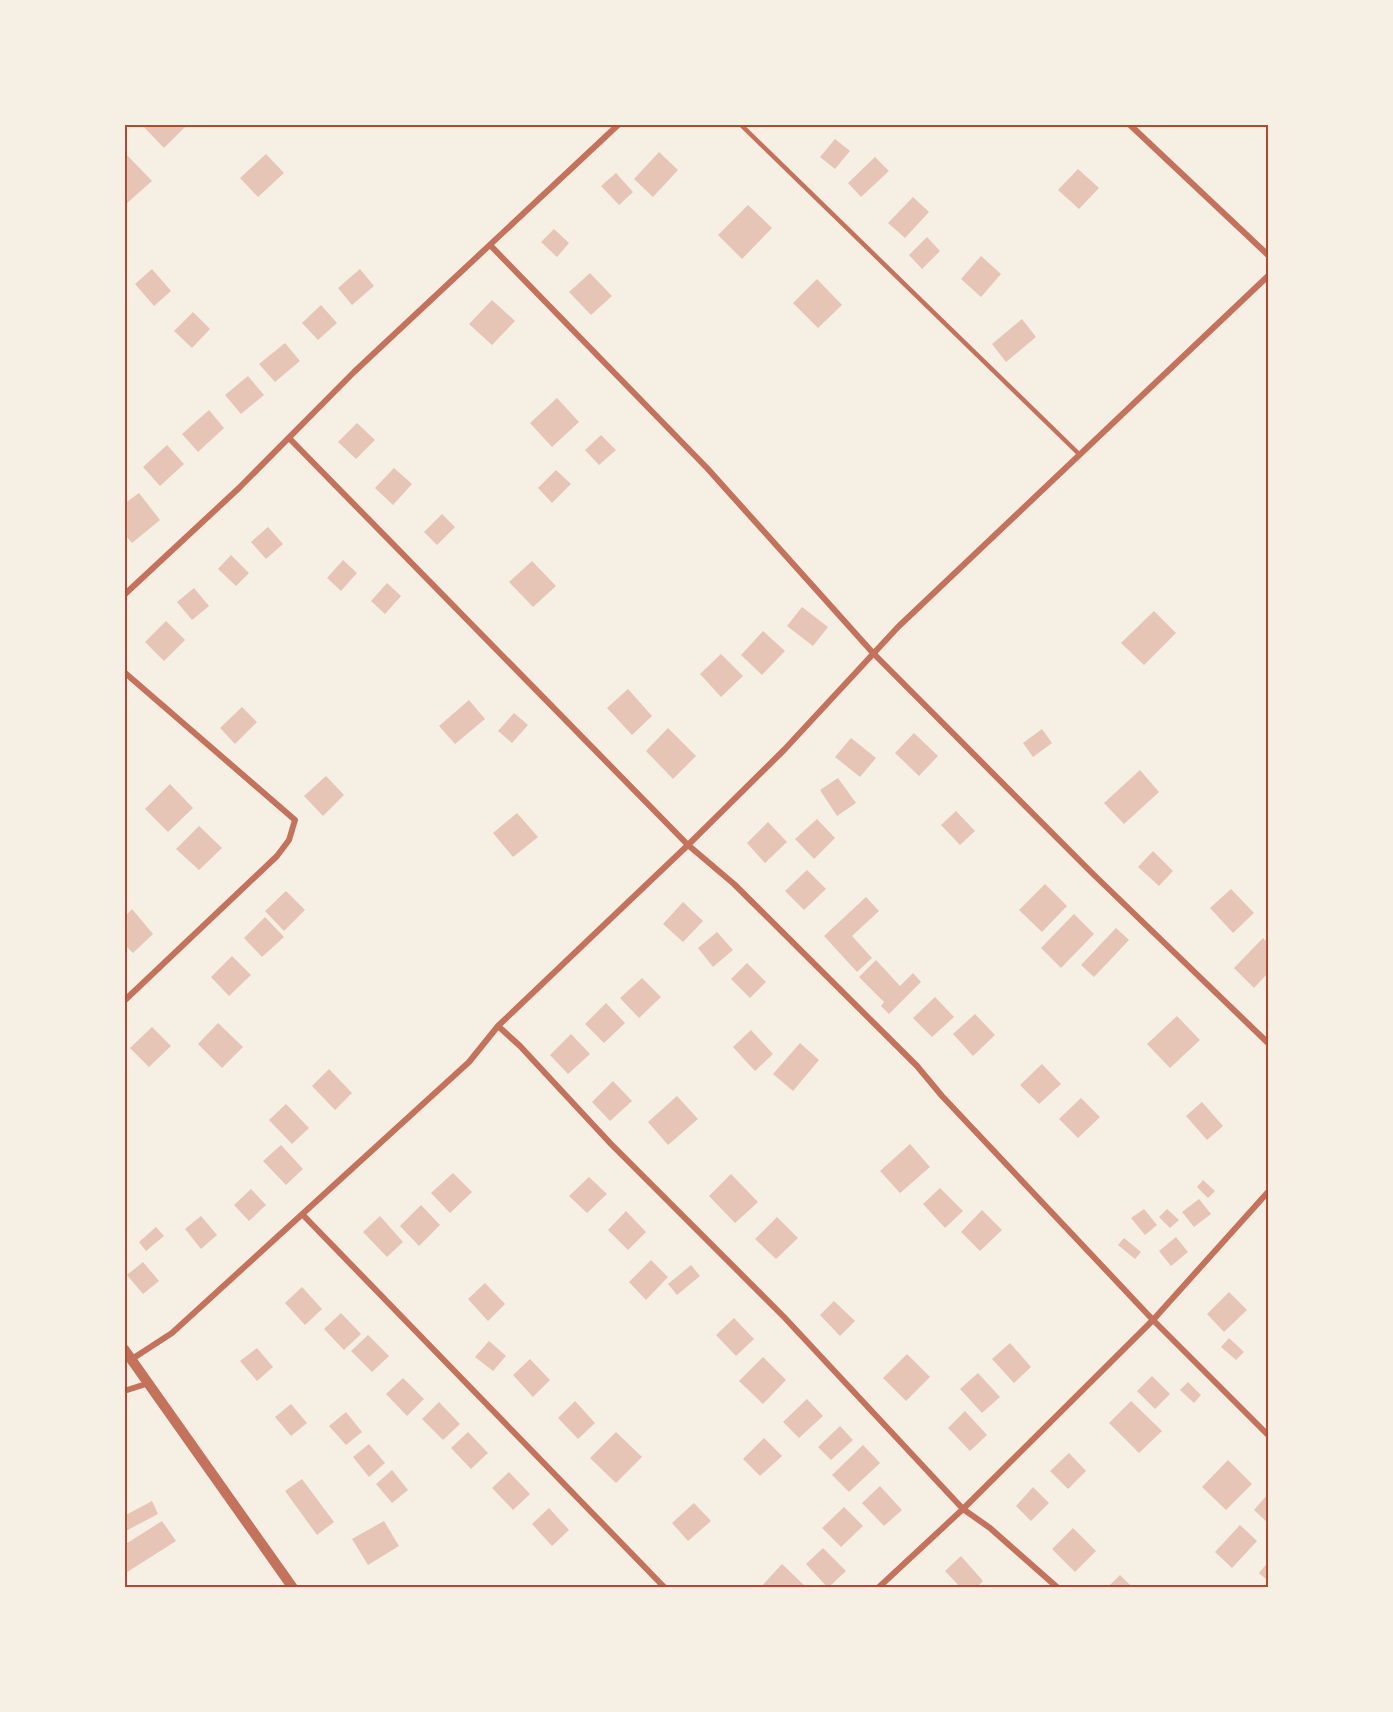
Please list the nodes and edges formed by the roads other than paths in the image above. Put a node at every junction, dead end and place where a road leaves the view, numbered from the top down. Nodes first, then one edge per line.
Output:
1 (619, 124) edge
2 (740, 124) edge
3 (1129, 124) edge
4 (490, 245) junction
5 (1269, 255) edge
6 (1269, 276) edge
7 (289, 438) junction
8 (1080, 455) junction
9 (124, 595) edge
10 (873, 653) junction
11 (124, 672) edge
12 (688, 845) junction
13 (124, 1001) edge
14 (498, 1026) junction
15 (1269, 1043) edge
16 (1269, 1192) edge
17 (303, 1215) junction
18 (1153, 1320) junction
19 (124, 1349) edge
20 (132, 1359) junction
21 (149, 1383) junction
22 (124, 1391) edge
23 (1269, 1435) edge
24 (963, 1509) junction
25 (293, 1587) edge
26 (665, 1587) edge
27 (878, 1587) edge
28 (1058, 1587) edge

1 - 4 street
2 - 8 lane
3 - 5 street
4 - 7 street
4 - 10 street
6 - 8 street
7 - 9 street
7 - 12 street
8 - 10 street
10 - 12 street
10 - 15 street
11 - 13 street
12 - 14 street
12 - 18 street
14 - 17 street
14 - 24 street
16 - 18 street
17 - 20 street
17 - 26 street
18 - 23 street
18 - 24 street
19 - 20 street
20 - 21 street
21 - 22 street
21 - 25 street
24 - 27 street
24 - 28 street

